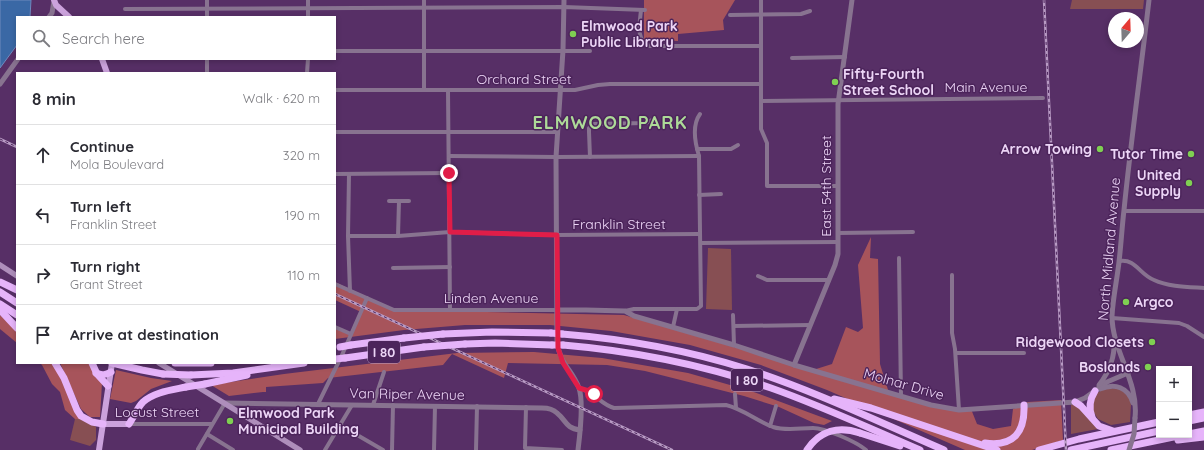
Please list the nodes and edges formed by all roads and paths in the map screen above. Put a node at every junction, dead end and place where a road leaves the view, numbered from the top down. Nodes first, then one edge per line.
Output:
1 (54, 0) edge
2 (207, 0) edge
3 (308, 0) edge
4 (424, 0) edge
5 (564, 0) edge
6 (761, 0) edge
7 (852, 0) edge
8 (1149, 0) edge
9 (564, 7) junction
10 (207, 8) junction
11 (424, 8) junction
12 (125, 9) dead end
13 (308, 9) junction
14 (810, 11) dead end
15 (761, 14) junction
16 (730, 15) dead end
17 (50, 16) edge
18 (68, 16) edge
19 (207, 16) edge
20 (308, 16) edge
21 (761, 46) junction
22 (425, 50) junction
23 (563, 50) junction
24 (336, 51) edge
25 (590, 51) dead end
26 (844, 57) junction
27 (792, 58) dead end
28 (17, 60) edge
29 (102, 60) edge
30 (207, 60) edge
31 (308, 60) edge
32 (107, 72) edge
33 (207, 72) edge
34 (308, 72) edge
35 (0, 84) edge
36 (761, 84) junction
37 (336, 90) edge
38 (424, 90) junction
39 (448, 90) junction
40 (561, 90) junction
41 (1042, 98) dead end
42 (839, 99) junction
43 (761, 101) junction
44 (700, 114) dead end
45 (654, 119) dead end
46 (336, 132) edge
47 (448, 132) junction
48 (557, 132) junction
49 (738, 145) dead end
50 (697, 149) junction
51 (449, 156) junction
52 (699, 156) junction
53 (556, 157) junction
54 (590, 157) junction
55 (449, 173) junction
56 (336, 174) edge
57 (349, 174) junction
58 (838, 186) junction
59 (721, 194) dead end
60 (699, 195) junction
61 (389, 201) dead end
62 (399, 201) junction
63 (409, 201) dead end
64 (1124, 211) junction
65 (1204, 211) edge
66 (450, 232) junction
67 (913, 232) dead end
68 (838, 233) junction
69 (699, 234) junction
70 (557, 235) junction
71 (348, 236) junction
72 (398, 236) junction
73 (838, 242) junction
74 (701, 243) junction
75 (899, 258) dead end
76 (1120, 261) junction
77 (0, 265) edge
78 (450, 266) junction
79 (393, 268) dead end
80 (16, 275) edge
81 (952, 275) dead end
82 (758, 276) dead end
83 (829, 280) junction
84 (0, 282) edge
85 (336, 284) edge
86 (1204, 288) edge
87 (16, 290) edge
88 (350, 290) junction
89 (0, 292) edge
90 (367, 298) junction
91 (16, 302) edge
92 (0, 304) edge
93 (677, 309) junction
94 (0, 310) edge
95 (450, 310) junction
96 (557, 310) junction
97 (625, 311) junction
98 (16, 314) edge
99 (734, 315) dead end
100 (1112, 318) junction
101 (734, 326) junction
102 (810, 326) junction
103 (16, 327) edge
104 (336, 327) edge
105 (673, 327) junction
106 (1114, 328) junction
107 (352, 334) junction
108 (1204, 337) edge
109 (734, 345) junction
110 (337, 347) edge
111 (956, 353) junction
112 (1024, 353) dead end
113 (344, 356) junction
114 (336, 359) edge
115 (56, 364) edge
116 (92, 364) edge
117 (114, 364) edge
118 (119, 364) edge
119 (161, 364) edge
120 (298, 364) edge
121 (794, 365) junction
122 (286, 366) junction
123 (94, 371) junction
124 (111, 372) junction
125 (384, 372) dead end
126 (1128, 373) junction
127 (108, 386) junction
128 (579, 388) junction
129 (1095, 391) junction
130 (735, 394) dead end
131 (814, 394) junction
132 (901, 396) junction
133 (1075, 402) junction
134 (247, 403) junction
135 (225, 404) junction
136 (318, 404) junction
137 (352, 405) junction
138 (373, 405) junction
139 (393, 405) junction
140 (1024, 405) junction
141 (435, 406) junction
142 (477, 406) junction
143 (776, 406) dead end
144 (526, 407) junction
145 (736, 408) junction
146 (959, 410) junction
147 (1204, 412) edge
148 (241, 414) junction
149 (1192, 415) edge
150 (1135, 418) junction
151 (1204, 418) edge
152 (904, 419) junction
153 (1094, 420) junction
154 (1192, 421) edge
155 (1204, 422) edge
156 (1156, 423) edge
157 (103, 424) junction
158 (129, 424) junction
159 (212, 424) junction
160 (1192, 424) edge
161 (340, 425) junction
162 (770, 426) junction
163 (580, 430) junction
164 (1114, 431) junction
165 (1204, 431) edge
166 (1156, 432) edge
167 (1192, 433) edge
168 (207, 434) junction
169 (1204, 436) edge
170 (1168, 438) edge
171 (1144, 443) junction
172 (1061, 444) junction
173 (198, 449) dead end
174 (297, 449) edge
175 (865, 449) edge
176 (99, 450) edge
177 (233, 450) edge
178 (325, 450) edge
179 (383, 450) edge
180 (392, 450) edge
181 (434, 450) edge
182 (476, 450) edge
183 (562, 450) edge
184 (578, 450) edge
185 (807, 450) edge
186 (915, 450) edge
187 (920, 450) edge
188 (944, 450) edge
189 (997, 450) edge
190 (1034, 450) edge
191 (1040, 450) edge
192 (1072, 450) edge
193 (1111, 450) edge
194 (1129, 450) edge

1 - 17 street
1 - 18 main road
2 - 10 street
3 - 13 street
4 - 11 street
5 - 9 street
6 - 15 street
7 - 26 street, East 54th Street
8 - 64 street, North Midland Avenue
9 - 11 street
9 - 21 street
9 - 23 street
10 - 12 street
10 - 13 street
10 - 19 street
11 - 13 street
11 - 22 street
13 - 20 street
14 - 15 street
15 - 16 street
15 - 21 street
21 - 36 street
22 - 23 street
22 - 24 street
22 - 38 street
23 - 25 street
23 - 40 street
26 - 27 street
26 - 42 street, East 54th Street
28 - 35 street
29 - 32 main road
30 - 33 street
31 - 34 street
36 - 40 street, Orchard Street
36 - 43 street
37 - 38 street, Orchard Street
38 - 39 street, Orchard Street
39 - 40 street, Orchard Street
39 - 47 street
40 - 48 street
41 - 42 street, Main Avenue
42 - 43 street, Main Avenue
42 - 58 street, East 54th Street
43 - 58 street
44 - 50 street
45 - 54 street
46 - 47 street
47 - 48 street
47 - 51 street
48 - 53 street
49 - 50 street
50 - 52 street
51 - 53 street
51 - 55 street
52 - 54 street
52 - 60 street
53 - 54 street
53 - 70 street
55 - 57 street
55 - 66 street
56 - 57 street
57 - 71 street
58 - 68 street, East 54th Street
59 - 60 street
60 - 69 street
61 - 62 street
62 - 63 street
62 - 72 street
64 - 65 street
64 - 76 street, North Midland Avenue
66 - 70 street, Franklin Street
66 - 72 street, Franklin Street
66 - 78 street
67 - 68 street
68 - 73 street, East 54th Street
69 - 70 street, Franklin Street
69 - 74 street
70 - 96 street
71 - 72 street, Franklin Street
71 - 88 street
73 - 74 street
73 - 83 street, East 54th Street
74 - 93 street, Linden Avenue
75 - 132 street
76 - 86 street
76 - 100 street, North Midland Avenue
77 - 80 main road
78 - 79 street
78 - 95 street
81 - 111 street
82 - 83 street
83 - 102 street, East 54th Street
84 - 87 highway
85 - 88 street, Linden Avenue
88 - 90 street, Linden Avenue
89 - 91 highway
90 - 95 street, Linden Avenue
90 - 107 street
92 - 98 highway
93 - 97 street, Linden Avenue
93 - 105 street
94 - 103 highway
95 - 96 street, Linden Avenue
96 - 97 street, Linden Avenue
96 - 128 street
97 - 105 street, Molnar Drive
99 - 101 street
100 - 106 street, North Midland Avenue
100 - 108 street
101 - 102 street
101 - 109 street
102 - 121 street, East 54th Street
104 - 107 street
105 - 109 street, Molnar Drive
106 - 126 street, North Midland Avenue
106 - 129 street
107 - 113 street
109 - 121 street, Molnar Drive
110 - 131 highway, I 80, bridge
111 - 112 street
111 - 146 street
113 - 114 highway, I 80, bridge
113 - 136 street
113 - 187 highway, I 80, bridge
115 - 157 highway
116 - 123 highway
117 - 124 main road
118 - 122 highway, bridge
119 - 135 main road
120 - 122 highway
121 - 132 street, Molnar Drive
122 - 158 highway, bridge
123 - 124 highway
123 - 127 highway
124 - 127 main road
125 - 138 street
126 - 129 street, Molnar Drive
126 - 150 street, North Midland Avenue
127 - 157 main road
128 - 145 street
128 - 163 street
129 - 133 street, Molnar Drive
129 - 150 street
129 - 153 highway
130 - 145 street
131 - 152 highway
131 - 188 highway, I 80
132 - 146 street, Molnar Drive
133 - 140 street, Molnar Drive
133 - 153 highway
134 - 135 street, Van Riper Avenue
134 - 136 street, Van Riper Avenue
134 - 148 street
135 - 148 main road
135 - 159 street
136 - 137 street, Van Riper Avenue
137 - 138 street, Van Riper Avenue
137 - 161 street
138 - 139 street, Van Riper Avenue
139 - 141 street, Van Riper Avenue
139 - 180 street
140 - 146 street, Molnar Drive
140 - 152 highway
141 - 142 street, Van Riper Avenue
141 - 181 street
142 - 144 street, Van Riper Avenue
142 - 182 street
143 - 162 street
144 - 163 street, Van Riper Avenue
144 - 183 street
145 - 162 street
147 - 149 highway
148 - 174 main road
150 - 194 street, North Midland Avenue, bridge
151 - 154 highway
152 - 189 highway
153 - 164 highway
155 - 160 highway
156 - 164 highway
157 - 158 main road, Locust Street
157 - 176 main road
158 - 159 street, Locust Street
159 - 168 street
161 - 178 street
161 - 179 street
162 - 175 street
163 - 184 street
164 - 172 highway
165 - 167 highway
166 - 192 highway
168 - 173 street
168 - 177 street
169 - 171 highway
170 - 171 highway
171 - 193 highway
172 - 190 highway
172 - 191 highway
185 - 186 highway, bridge

